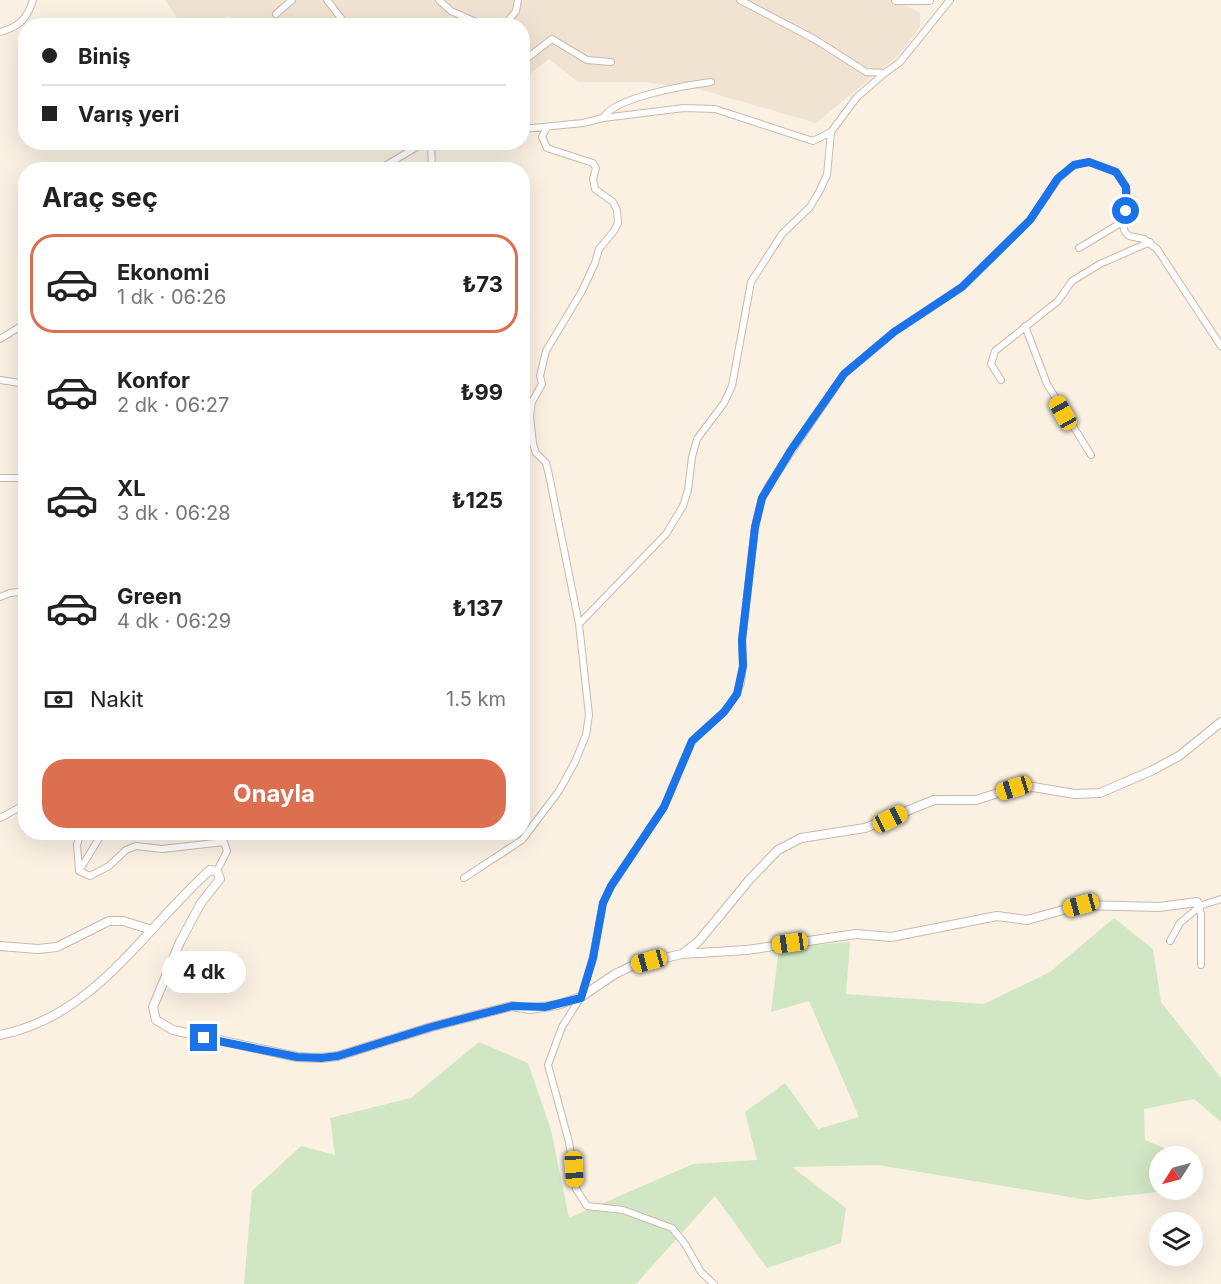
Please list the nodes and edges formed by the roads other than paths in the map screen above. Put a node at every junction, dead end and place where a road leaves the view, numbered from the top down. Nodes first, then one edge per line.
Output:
1 (33, 0) edge
2 (292, 0) edge
3 (327, 0) edge
4 (441, 0) edge
5 (518, 0) edge
6 (740, 0) edge
7 (896, 0) edge
8 (929, 0) edge
9 (950, 0) edge
10 (276, 14) dead end
11 (25, 18) edge
12 (341, 18) edge
13 (467, 18) edge
14 (510, 18) edge
15 (18, 26) edge
16 (0, 32) edge
17 (530, 56) edge
18 (611, 62) dead end
19 (885, 73) junction
20 (711, 82) dead end
21 (603, 117) junction
22 (547, 128) junction
23 (530, 129) edge
24 (831, 132) junction
25 (412, 150) edge
26 (391, 162) edge
27 (1124, 221) junction
28 (1150, 242) junction
29 (1079, 248) dead end
30 (1024, 326) junction
31 (18, 328) edge
32 (0, 339) edge
33 (1221, 346) edge
34 (1001, 380) dead end
35 (0, 381) edge
36 (18, 383) edge
37 (1091, 454) dead end
38 (0, 478) edge
39 (18, 478) edge
40 (18, 592) edge
41 (0, 597) edge
42 (579, 624) junction
43 (1221, 722) edge
44 (18, 808) edge
45 (0, 818) edge
46 (530, 829) edge
47 (79, 840) edge
48 (98, 840) edge
49 (522, 840) edge
50 (79, 871) junction
51 (217, 871) junction
52 (464, 878) dead end
53 (1221, 899) edge
54 (1199, 906) junction
55 (152, 930) junction
56 (1170, 941) dead end
57 (0, 946) edge
58 (682, 954) junction
59 (1201, 965) dead end
60 (581, 998) junction
61 (0, 1035) edge
62 (714, 1284) edge

1 - 11 street
2 - 10 street
3 - 12 street
4 - 13 street
5 - 14 street
6 - 19 street
7 - 8 street
9 - 19 street
15 - 16 street
17 - 18 street
19 - 24 street
20 - 21 street
21 - 22 street
21 - 24 street
22 - 23 street
22 - 42 street
24 - 42 street
25 - 26 street
27 - 28 street
27 - 29 street
27 - 60 street
28 - 30 street
28 - 33 street
30 - 34 street
30 - 37 street
31 - 32 street
35 - 36 street
38 - 39 street
40 - 41 street
42 - 46 street
43 - 58 street
44 - 45 street
47 - 50 street
48 - 50 street
49 - 52 street
50 - 51 street
51 - 55 street
51 - 60 street
53 - 54 street
54 - 56 street
54 - 58 street
54 - 59 street
55 - 57 street
55 - 61 street
58 - 60 street
60 - 62 street

